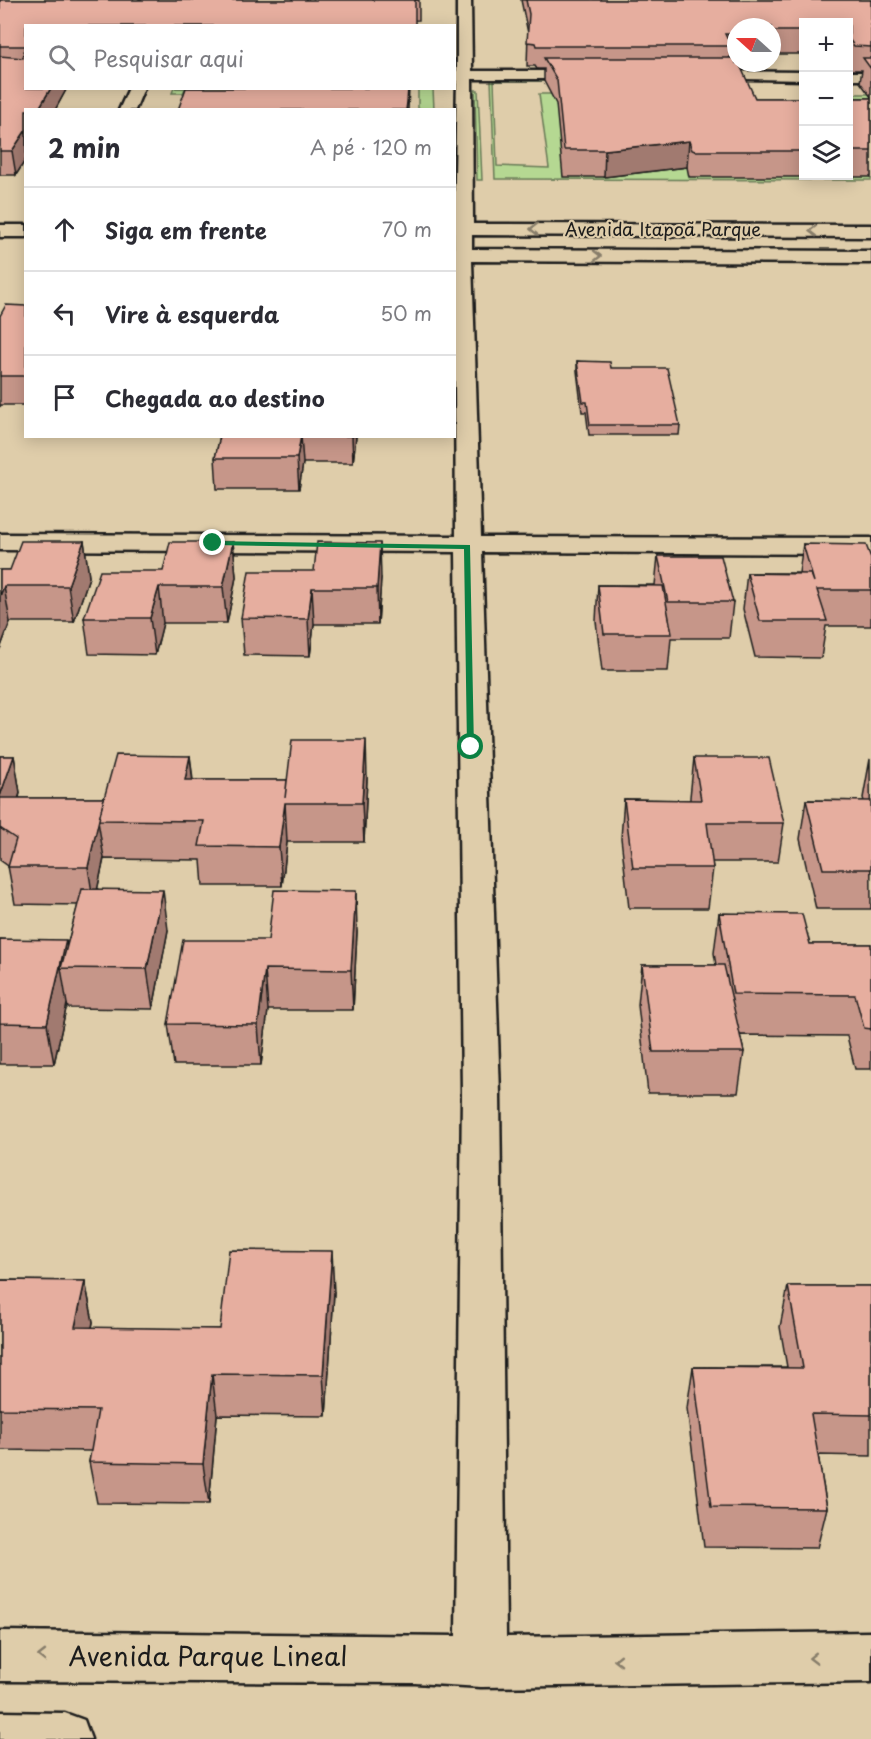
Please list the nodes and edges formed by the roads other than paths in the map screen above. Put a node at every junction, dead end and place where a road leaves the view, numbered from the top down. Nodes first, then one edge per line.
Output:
1 (464, 0) edge
2 (460, 75) edge
3 (600, 75) edge
4 (684, 75) edge
5 (799, 76) edge
6 (853, 76) edge
7 (871, 76) edge
8 (137, 90) edge
9 (128, 108) edge
10 (459, 229) edge
11 (0, 231) edge
12 (24, 231) edge
13 (871, 231) edge
14 (458, 255) edge
15 (871, 257) edge
16 (0, 542) edge
17 (468, 546) junction
18 (871, 546) edge
19 (0, 1656) edge
20 (871, 1657) edge
21 (481, 1662) junction
22 (0, 1738) edge
23 (65, 1739) edge

1 - 2 street
2 - 3 street
2 - 10 street
4 - 5 street
6 - 7 street
8 - 9 street
13 -> 10 street, Avenida Itapoã Parque
10 - 14 street
11 - 12 street
14 -> 15 street, Avenida Itapoã Parque
14 - 17 street
16 - 17 street
17 - 18 street
17 - 21 street
21 -> 19 street, Avenida Parque Lineal
20 -> 21 street, Avenida Parque Lineal
22 - 23 street

